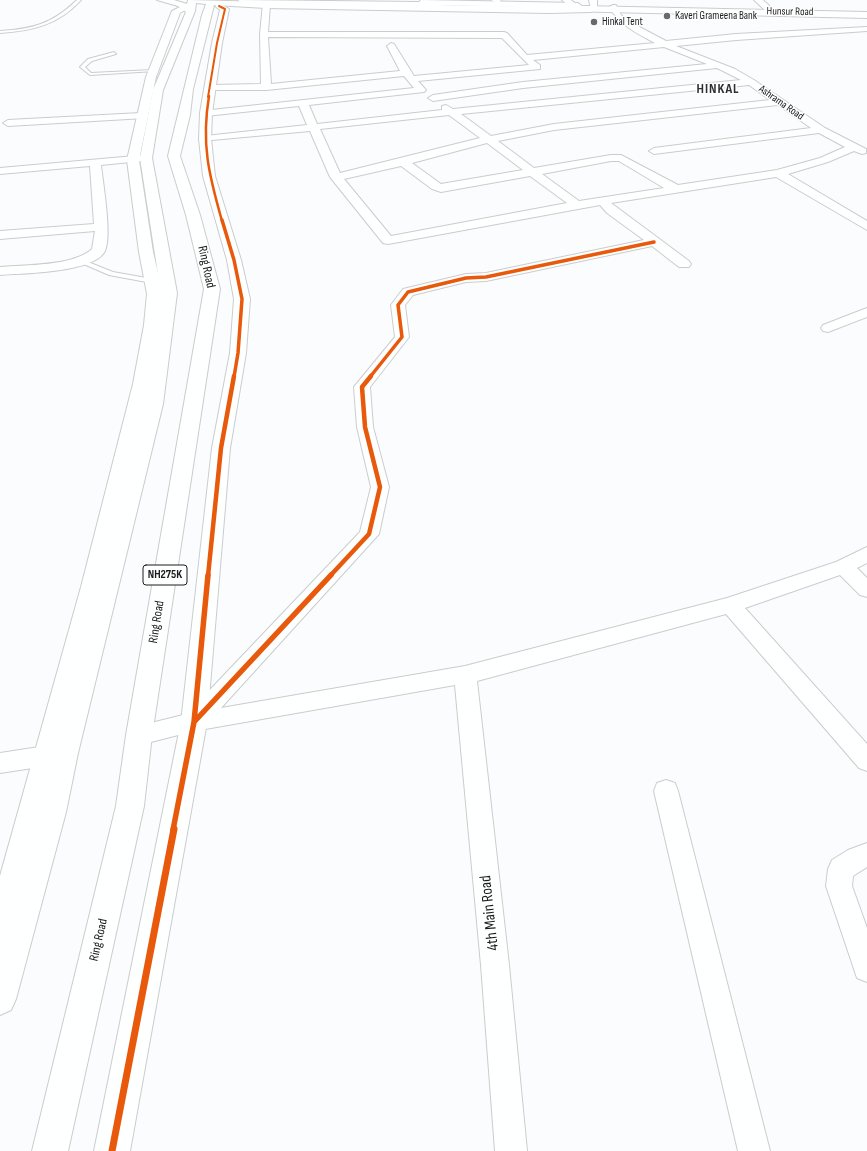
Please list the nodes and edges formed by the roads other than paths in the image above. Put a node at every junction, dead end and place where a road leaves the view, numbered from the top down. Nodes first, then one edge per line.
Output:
1 (79, 0) edge
2 (162, 0) edge
3 (346, 0) edge
4 (462, 0) edge
5 (496, 0) edge
6 (758, 0) edge
7 (241, 2) edge
8 (572, 3) edge
9 (200, 4) edge
10 (266, 5) junction
11 (593, 5) edge
12 (549, 6) junction
13 (613, 8) junction
14 (771, 11) junction
15 (867, 14) edge
16 (867, 29) edge
17 (0, 32) edge
18 (264, 34) junction
19 (172, 37) junction
20 (663, 45) junction
21 (391, 46) dead end
22 (114, 54) dead end
23 (526, 58) junction
24 (719, 65) junction
25 (153, 71) junction
26 (409, 76) junction
27 (751, 82) junction
28 (255, 87) junction
29 (266, 87) junction
30 (210, 88) junction
31 (422, 90) junction
32 (433, 98) junction
33 (780, 102) junction
34 (303, 103) junction
35 (261, 106) junction
36 (451, 112) junction
37 (206, 113) junction
38 (141, 116) junction
39 (8, 123) dead end
40 (315, 127) junction
41 (820, 130) junction
42 (205, 139) junction
43 (487, 140) junction
44 (855, 147) junction
45 (654, 151) dead end
46 (867, 153) edge
47 (139, 159) junction
48 (403, 162) junction
49 (95, 163) junction
50 (0, 171) edge
51 (530, 171) junction
52 (778, 174) junction
53 (336, 177) junction
54 (676, 190) junction
55 (603, 201) junction
56 (577, 205) junction
57 (867, 226) edge
58 (101, 227) junction
59 (0, 235) edge
60 (654, 242) junction
61 (81, 261) junction
62 (684, 264) dead end
63 (0, 271) edge
64 (152, 281) junction
65 (867, 312) edge
66 (828, 328) dead end
67 (867, 554) edge
68 (843, 567) junction
69 (867, 590) edge
70 (730, 605) junction
71 (465, 675) junction
72 (194, 722) junction
73 (139, 735) junction
74 (56, 754) junction
75 (867, 762) edge
76 (0, 763) edge
77 (666, 791) dead end
78 (867, 855) edge
79 (0, 930) edge
80 (867, 968) edge
81 (0, 999) edge
82 (50, 1151) edge
83 (112, 1151) edge
84 (511, 1151) edge
85 (754, 1151) edge

1 - 17 lane
2 - 9 main road
3 - 12 main road
4 - 5 main road
5 - 8 main road
6 - 14 street
7 - 9 main road
7 - 10 main road
7 - 12 main road
8 - 11 main road
9 - 19 main road
9 - 30 main road
9 - 73 main road, Ring Road / NH275K
10 - 11 main road
10 - 18 street
11 - 12 main road
11 - 13 main road
13 - 14 main road, Hunsur Road
13 - 15 main road
13 - 20 street, Ashrama Road
14 - 15 main road, Hunsur Road
16 - 20 street
18 - 23 street
18 - 29 street
19 - 25 main road
19 - 47 main road
20 - 23 street
20 - 24 street, Ashrama Road
21 - 26 street
22 - 25 lane
23 - 26 street
24 - 27 street, Ashrama Road
24 - 32 street
25 - 38 main road
26 - 29 street
26 - 31 street
27 - 33 street, Ashrama Road
27 - 36 street
28 - 29 street
28 - 30 street
28 - 35 street
30 - 37 main road
31 - 32 street
31 - 34 street
32 - 36 street
33 - 41 street, Ashrama Road
33 - 43 street
34 - 35 street
34 - 40 street
35 - 37 street
36 - 40 street
36 - 43 street
37 - 42 main road
38 - 39 street
38 - 47 main road
40 - 42 street
40 - 53 street
41 - 44 street, Ashrama Road
41 - 45 street
42 - 72 main road
43 - 48 street
43 - 51 street
44 - 46 street, Ashrama Road
44 - 52 street
47 - 49 street
47 - 64 main road
47 - 74 main road
48 - 51 street
48 - 53 street
49 - 50 street
49 - 58 street
51 - 54 street
51 - 56 street
52 - 54 street
52 - 57 street
53 - 56 street
54 - 55 street
55 - 56 street
55 - 60 street
58 - 59 street
58 - 61 street
60 - 62 street
60 - 72 street
61 - 63 street
61 - 64 lane
64 - 74 main road
65 - 66 street
67 - 68 street
68 - 69 street
68 - 70 street
70 - 71 street
70 - 75 street
71 - 72 street
71 - 84 street, 4th Main Road
72 - 73 street
72 - 83 main road
73 - 82 main road, Ring Road / NH275K
74 - 76 street
74 - 79 main road
74 - 81 main road
77 - 85 street
78 - 80 street

